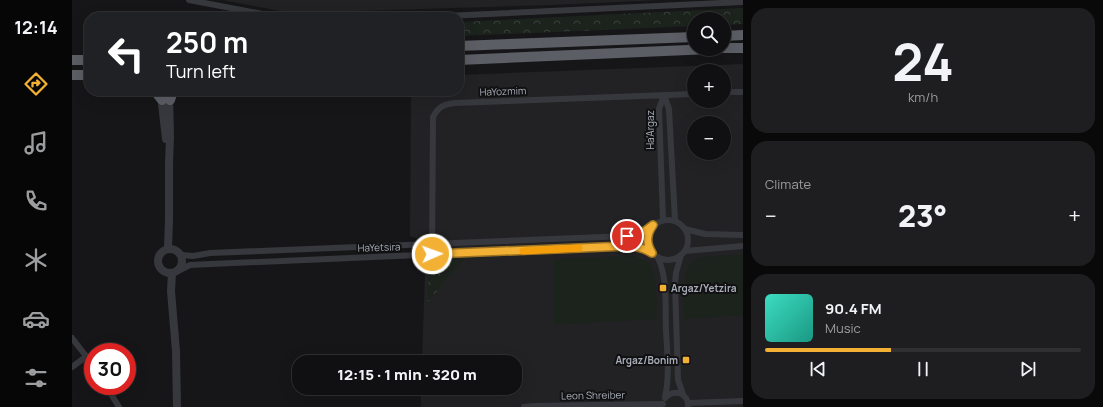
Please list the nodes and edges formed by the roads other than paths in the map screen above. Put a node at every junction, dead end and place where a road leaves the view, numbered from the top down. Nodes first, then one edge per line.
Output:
1 (188, 0) edge
2 (743, 2) edge
3 (252, 12) edge
4 (464, 15) edge
5 (743, 35) edge
6 (731, 36) edge
7 (687, 37) edge
8 (464, 46) edge
9 (731, 48) edge
10 (743, 48) edge
11 (687, 50) edge
12 (72, 60) edge
13 (84, 60) edge
14 (464, 60) edge
15 (72, 75) edge
16 (84, 75) edge
17 (731, 92) edge
18 (743, 92) edge
19 (687, 94) edge
20 (664, 95) junction
21 (167, 96) edge
22 (663, 220) junction
23 (675, 220) junction
24 (653, 225) junction
25 (685, 229) junction
26 (743, 235) edge
27 (432, 244) junction
28 (743, 246) edge
29 (168, 248) junction
30 (652, 253) junction
31 (683, 253) junction
32 (432, 254) junction
33 (181, 255) junction
34 (658, 258) junction
35 (172, 272) junction
36 (72, 338) edge
37 (84, 352) edge
38 (84, 358) edge
39 (72, 367) edge
40 (683, 394) junction
41 (112, 395) edge
42 (665, 397) junction
43 (743, 401) edge
44 (688, 405) edge
45 (663, 406) edge
46 (119, 407) edge
47 (177, 407) edge
48 (524, 407) edge

1 - 3 street
2 - 4 street
5 - 6 highway
7 - 8 highway
9 - 10 highway
11 - 14 highway
12 - 13 highway
15 - 16 highway
17 - 18 street
19 - 20 street, HaYozmim
20 - 22 street, Ha'Argaz
20 - 23 street, Ha'Argaz
20 - 27 street, HaYozmim
21 - 29 street
22 - 23 street
22 - 24 street
23 - 25 street
24 - 27 street, HaYetsira
24 - 30 street
25 - 26 street
25 - 31 street
27 - 32 street, HaYozmim
27 - 33 street, HaYetsira
28 - 31 street
29 - 33 street
29 - 35 street
30 - 32 street, HaYetsira
30 - 34 street
31 - 34 street
31 - 40 street
32 - 35 street, HaYetsira
33 - 35 street
34 - 42 street
35 - 47 street
36 - 37 street
38 - 39 street
40 - 42 street
40 - 44 street
41 - 46 street
42 - 45 street
43 - 44 street
45 - 48 street, Leon Shreiber

